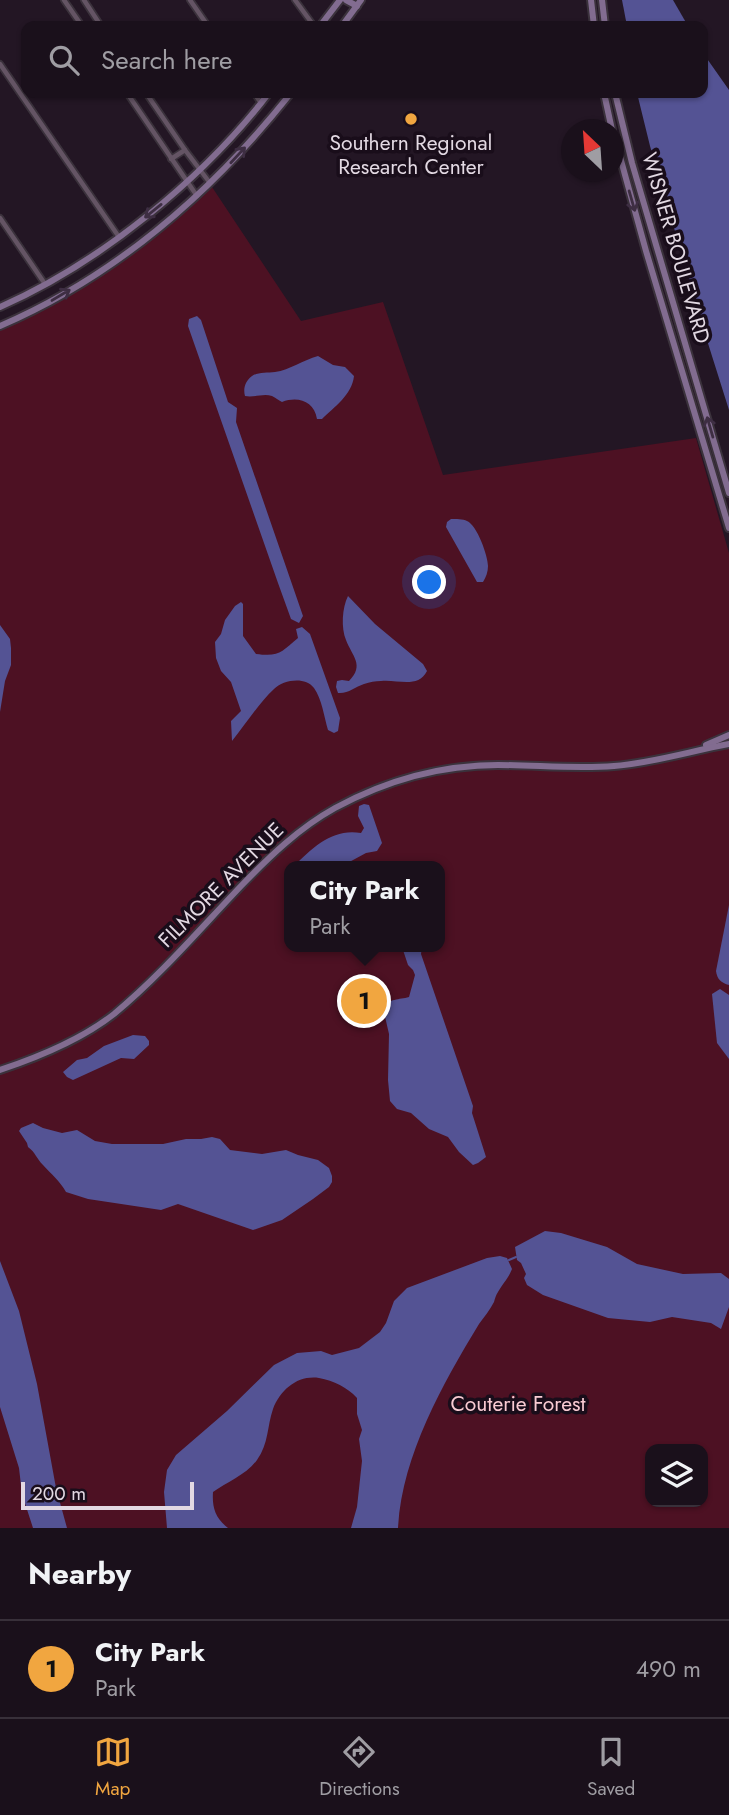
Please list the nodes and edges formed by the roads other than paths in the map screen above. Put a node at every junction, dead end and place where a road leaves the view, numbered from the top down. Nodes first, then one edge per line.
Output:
1 (64, 0) edge
2 (84, 0) edge
3 (190, 0) edge
4 (295, 0) edge
5 (340, 0) edge
6 (346, 0) edge
7 (591, 0) edge
8 (602, 0) edge
9 (359, 3) edge
10 (79, 21) edge
11 (98, 21) edge
12 (205, 21) edge
13 (313, 21) edge
14 (321, 21) edge
15 (346, 21) edge
16 (593, 21) edge
17 (604, 21) edge
18 (0, 64) edge
19 (21, 95) edge
20 (23, 98) edge
21 (130, 98) edge
22 (149, 98) edge
23 (258, 98) edge
24 (265, 98) edge
25 (287, 98) edge
26 (605, 98) edge
27 (616, 98) edge
28 (261, 103) junction
29 (610, 119) edge
30 (185, 149) junction
31 (172, 159) junction
32 (200, 169) junction
33 (624, 171) edge
34 (187, 181) junction
35 (211, 184) junction
36 (197, 196) junction
37 (0, 218) edge
38 (118, 237) junction
39 (82, 262) junction
40 (93, 276) junction
41 (45, 284) junction
42 (0, 307) edge
43 (0, 326) edge
44 (729, 493) edge
45 (729, 528) edge
46 (729, 735) edge
47 (729, 744) edge
48 (695, 750) junction
49 (0, 1070) edge

1 - 10 street
2 - 11 street
3 - 12 street
4 - 13 street
5 - 14 street
6 - 9 street
7 - 16 street
8 - 17 street
9 - 15 street
18 - 19 street
20 - 38 street
21 - 31 street
22 - 30 street
23 - 28 street
24 - 28 street
35 -> 25 street
26 - 29 street
44 -> 27 street, WISNER BOULEVARD
28 - 32 street
30 - 31 street
30 - 32 street
31 - 34 street
32 - 34 street
32 - 35 street
33 -> 45 street, WISNER BOULEVARD
34 - 36 street
34 -> 38 street
35 - 36 street
36 - 40 street
37 - 41 street
38 - 39 street
39 - 40 street
39 - 41 street
43 -> 40 street
41 - 42 street
46 - 48 street, FILMORE AVENUE
47 - 48 street, FILMORE AVENUE
48 - 49 street, FILMORE AVENUE

